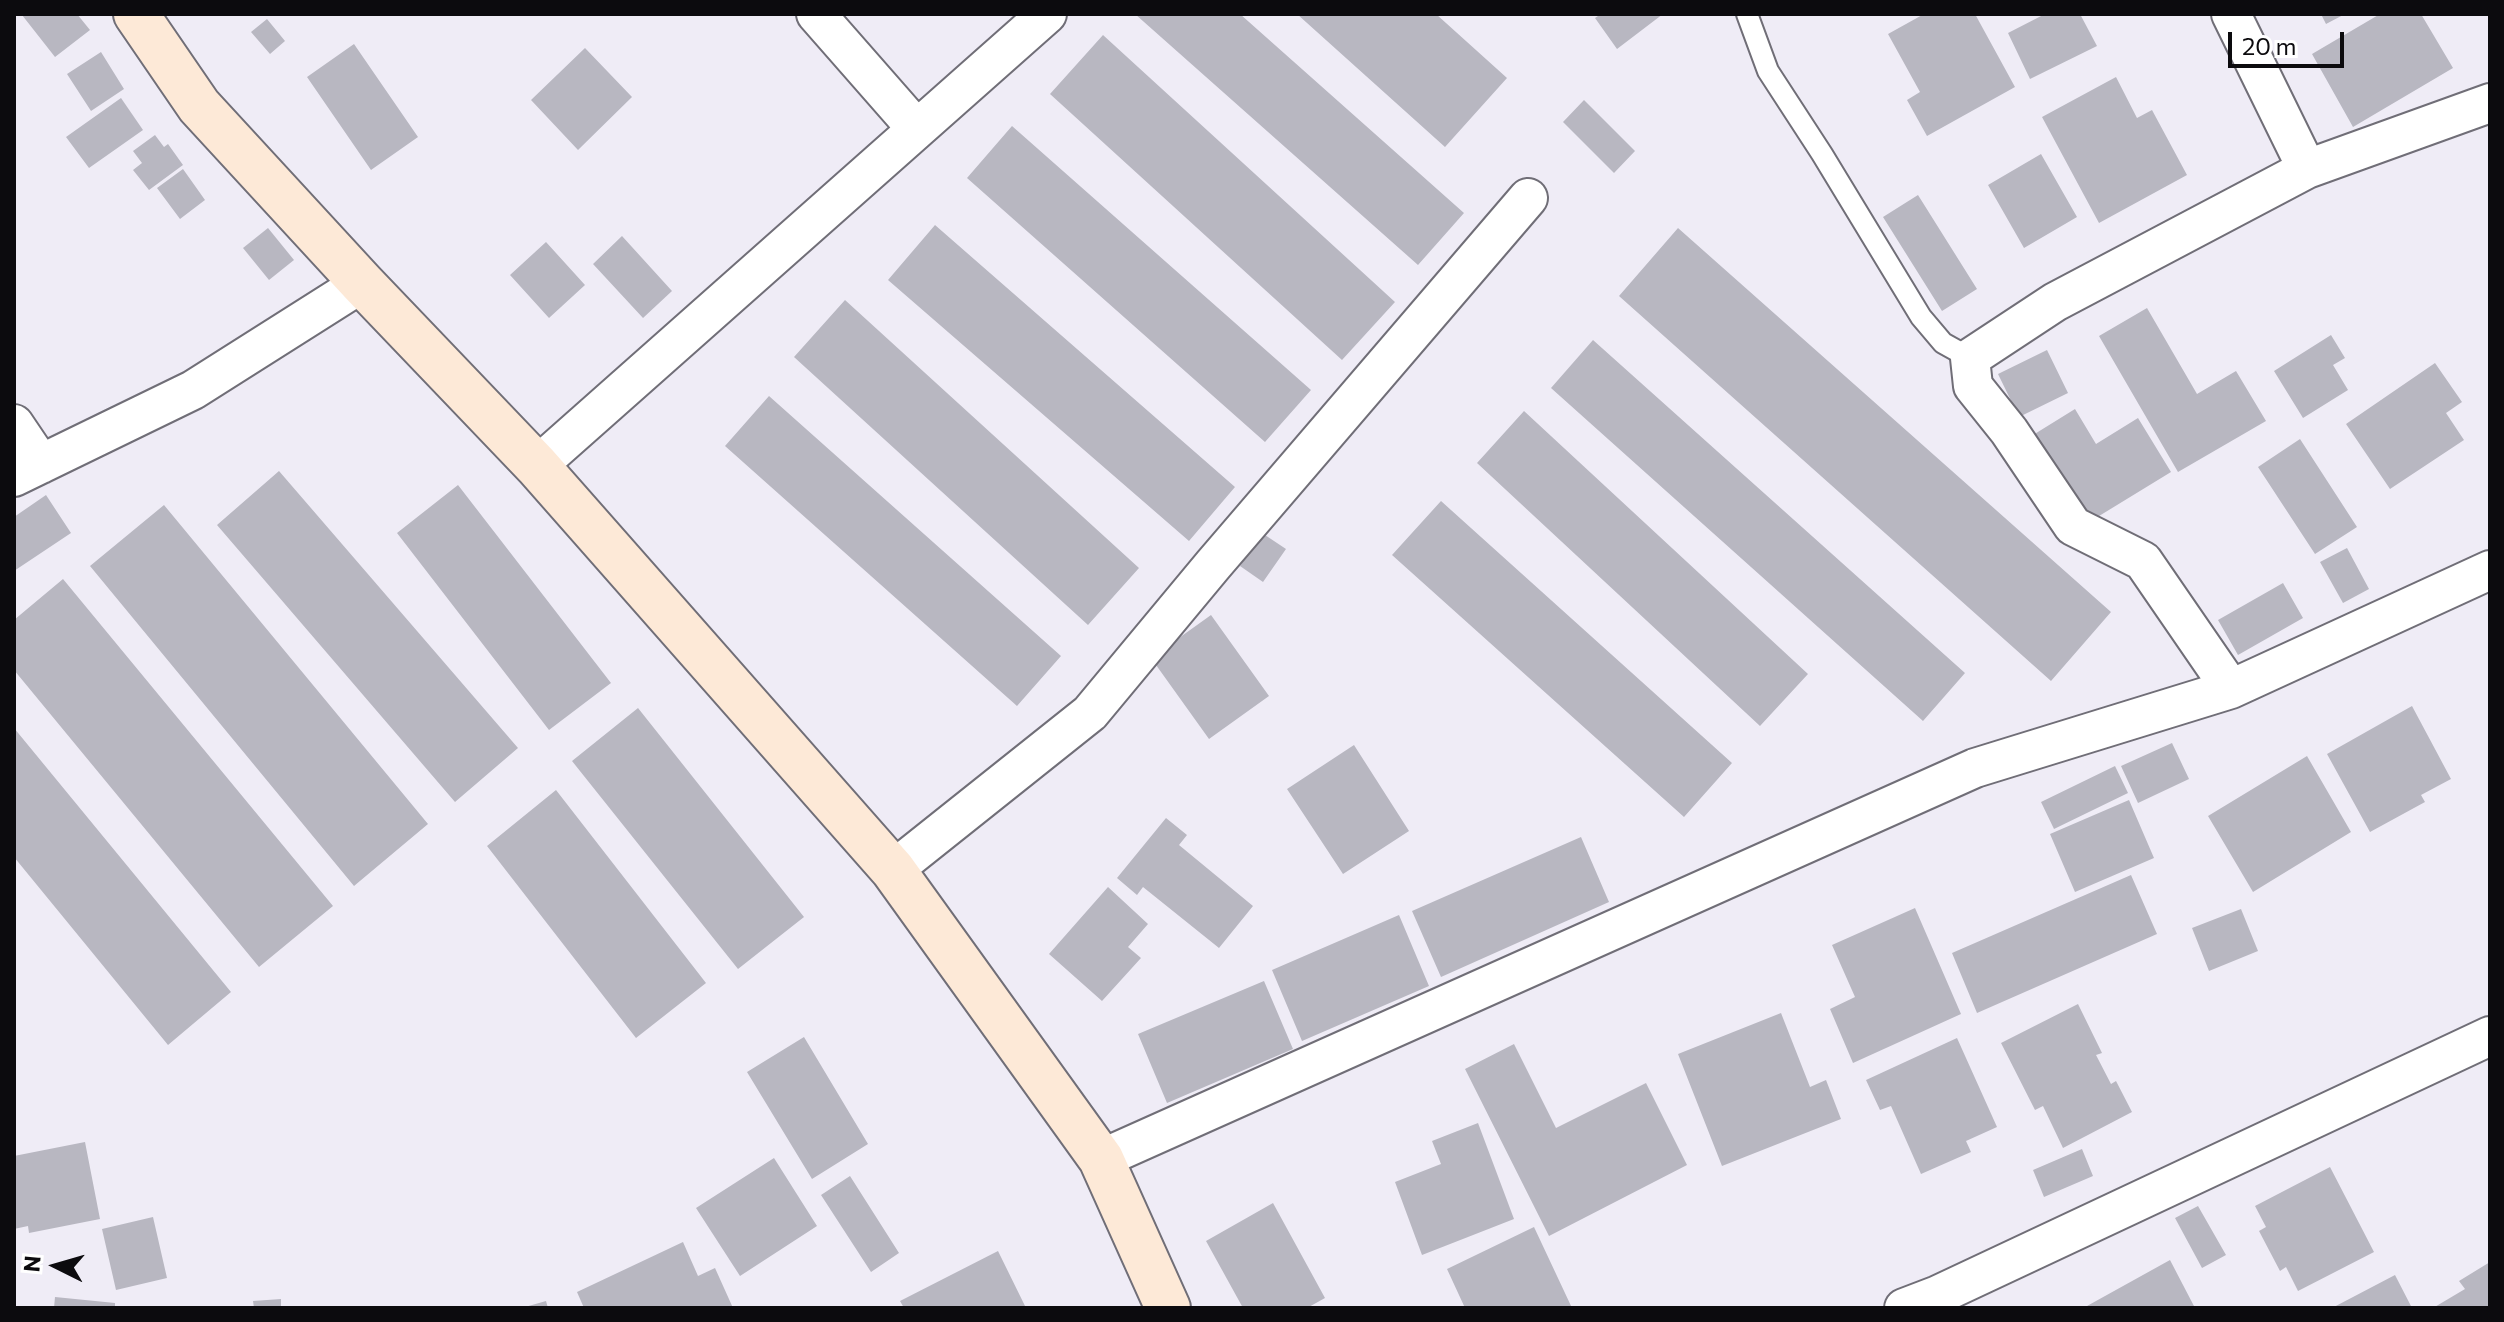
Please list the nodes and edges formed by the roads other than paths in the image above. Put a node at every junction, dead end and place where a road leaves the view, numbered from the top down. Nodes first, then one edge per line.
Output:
1 (136, 14) edge
2 (816, 14) edge
3 (1047, 14) edge
4 (1747, 14) edge
5 (2231, 14) edge
6 (2490, 103) edge
7 (916, 128) junction
8 (2307, 169) junction
9 (1528, 198) dead end
10 (362, 283) junction
11 (1970, 358) junction
12 (14, 424) edge
13 (537, 466) junction
14 (28, 470) edge
15 (2490, 570) edge
16 (2231, 689) junction
17 (893, 870) junction
18 (2490, 1036) edge
19 (1101, 1159) junction
20 (1168, 1308) edge
21 (1904, 1308) edge

1 - 10 street
2 - 7 street
3 - 7 street
4 - 11 lane
5 - 8 street
6 - 8 street
7 - 13 street
8 - 11 street
9 - 17 street
10 - 13 street
10 - 14 street
11 - 16 street
12 - 14 street
13 - 17 street
15 - 16 street
16 - 19 street
17 - 19 street
18 - 21 street
19 - 20 street

